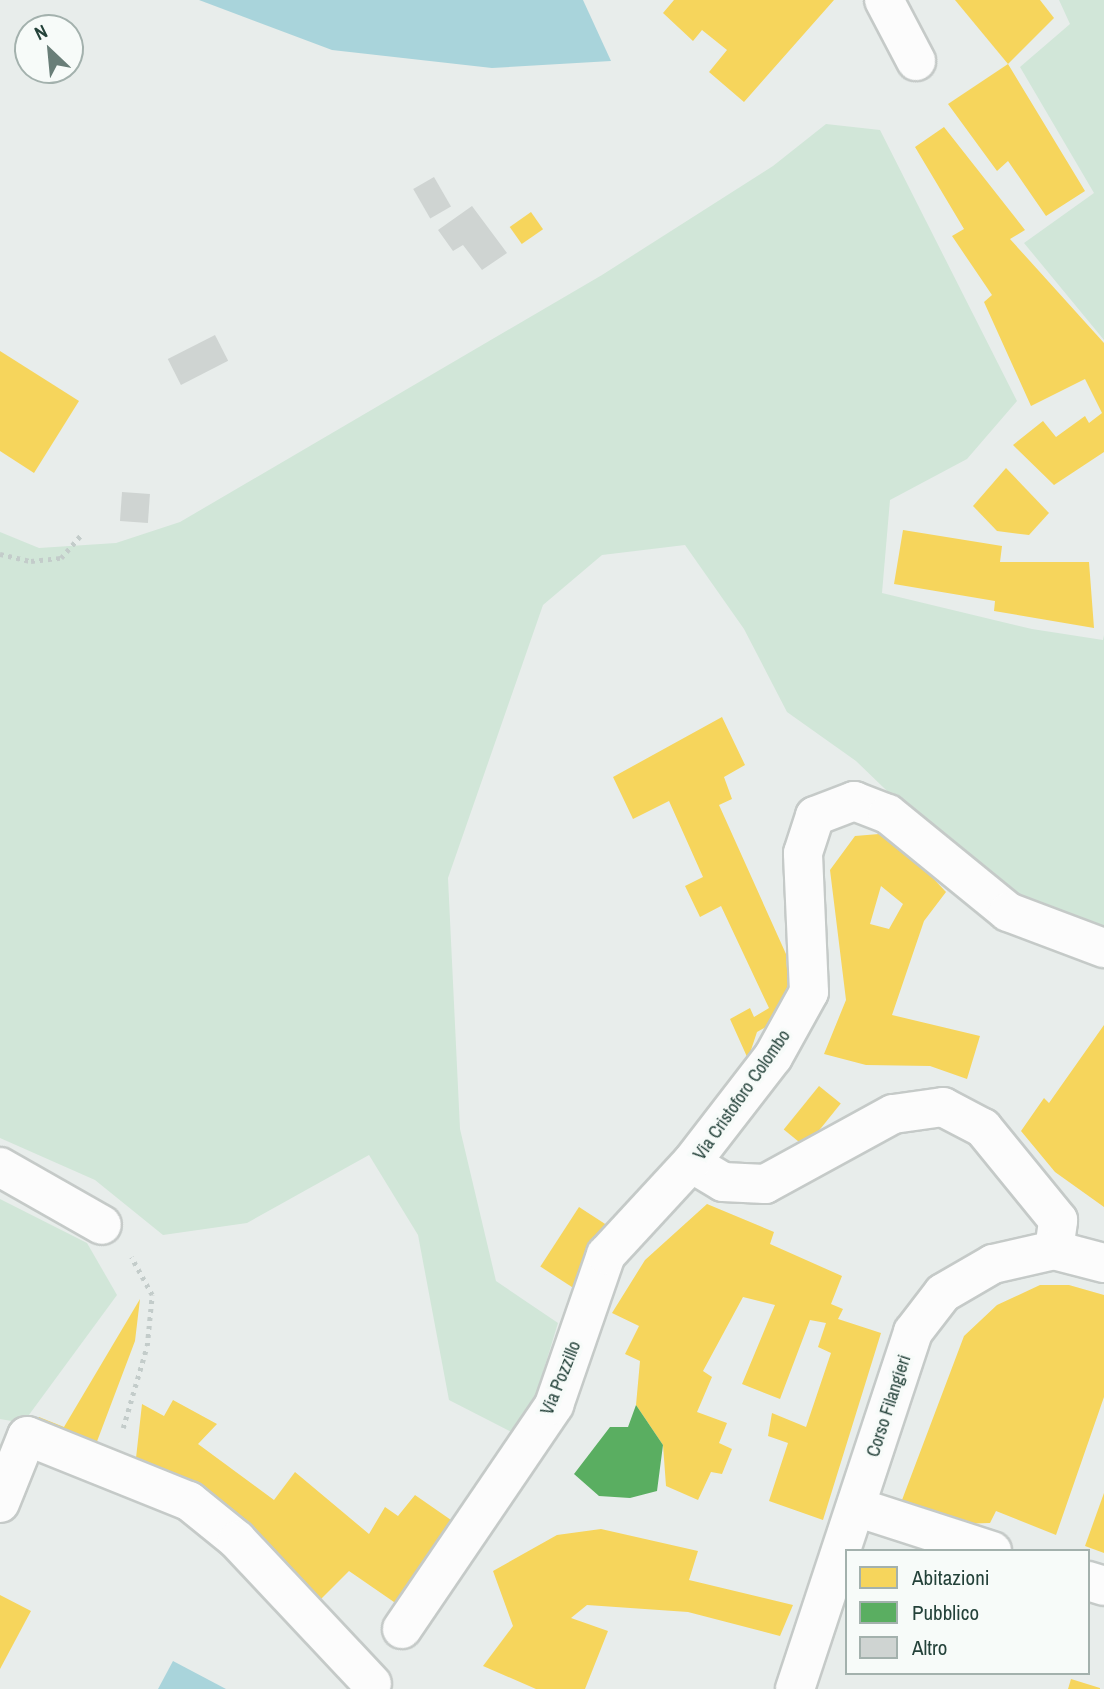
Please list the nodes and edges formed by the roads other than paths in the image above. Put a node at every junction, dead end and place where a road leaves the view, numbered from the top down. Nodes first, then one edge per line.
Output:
1 (884, 0) edge
2 (916, 61) dead end
3 (1104, 948) edge
4 (691, 1163) junction
5 (0, 1167) edge
6 (102, 1225) road end
7 (1054, 1251) junction
8 (1104, 1263) edge
9 (0, 1503) edge
10 (856, 1507) junction
11 (986, 1549) edge
12 (402, 1629) dead end
13 (372, 1684) dead end
14 (794, 1689) edge

1 - 2 street
3 - 4 street, Via Cristoforo Colombo
4 - 7 street, Via Cristoforo Colombo
4 - 12 street, Via Pozzillo
5 - 6 street
7 - 8 street, Corso Filangieri
7 - 10 street, Corso Filangieri
9 - 13 street
10 - 11 street
10 - 14 street, Corso Filangieri

